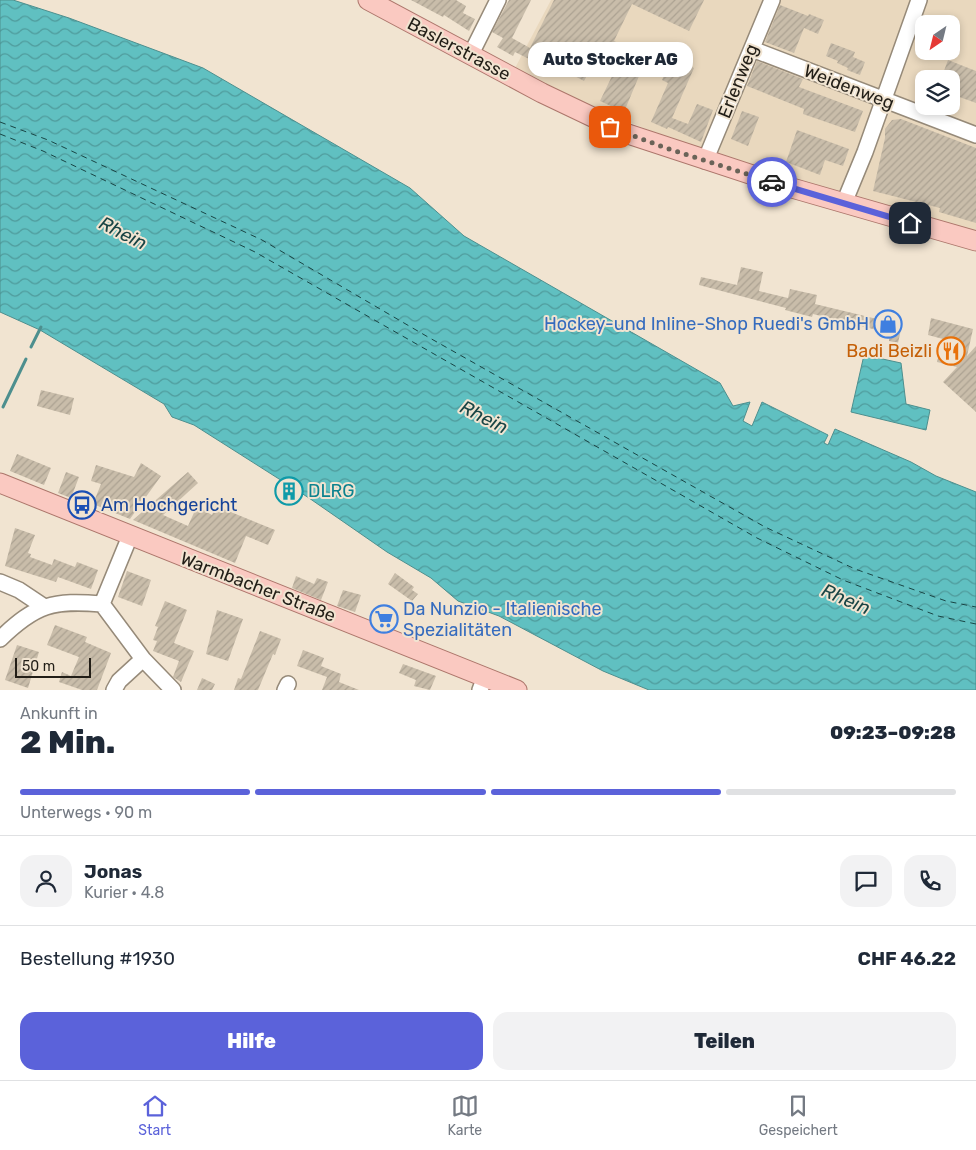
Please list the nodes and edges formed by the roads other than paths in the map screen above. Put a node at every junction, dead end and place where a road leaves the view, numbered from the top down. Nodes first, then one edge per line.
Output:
1 (368, 0) edge
2 (498, 0) edge
3 (772, 0) edge
4 (919, 0) edge
5 (752, 49) junction
6 (471, 54) junction
7 (883, 101) junction
8 (976, 134) edge
9 (705, 161) junction
10 (844, 203) junction
11 (976, 242) edge
12 (0, 483) edge
13 (130, 536) junction
14 (0, 582) edge
15 (102, 604) junction
16 (43, 606) junction
17 (0, 639) edge
18 (144, 659) junction
19 (482, 683) edge
20 (114, 690) edge
21 (173, 690) edge
22 (517, 690) edge

1 - 6 main road, Baslerstrasse
2 - 6 street
3 - 5 street, Erlenweg
4 - 7 street
5 - 7 street, Weidenweg
5 - 9 street, Erlenweg
6 - 9 main road, Baslerstrasse
7 - 8 street, Weidenweg
7 - 10 street
9 - 10 main road, Baslerstrasse
10 - 11 main road, Baslerstrasse
12 - 13 main road, Warmbacher Straße
13 - 15 street
13 - 19 main road, Warmbacher Straße
14 - 16 street
15 - 16 street
15 - 18 street
16 - 17 street
18 - 20 street
18 - 21 street
19 - 22 main road, Warmbacher Straße

